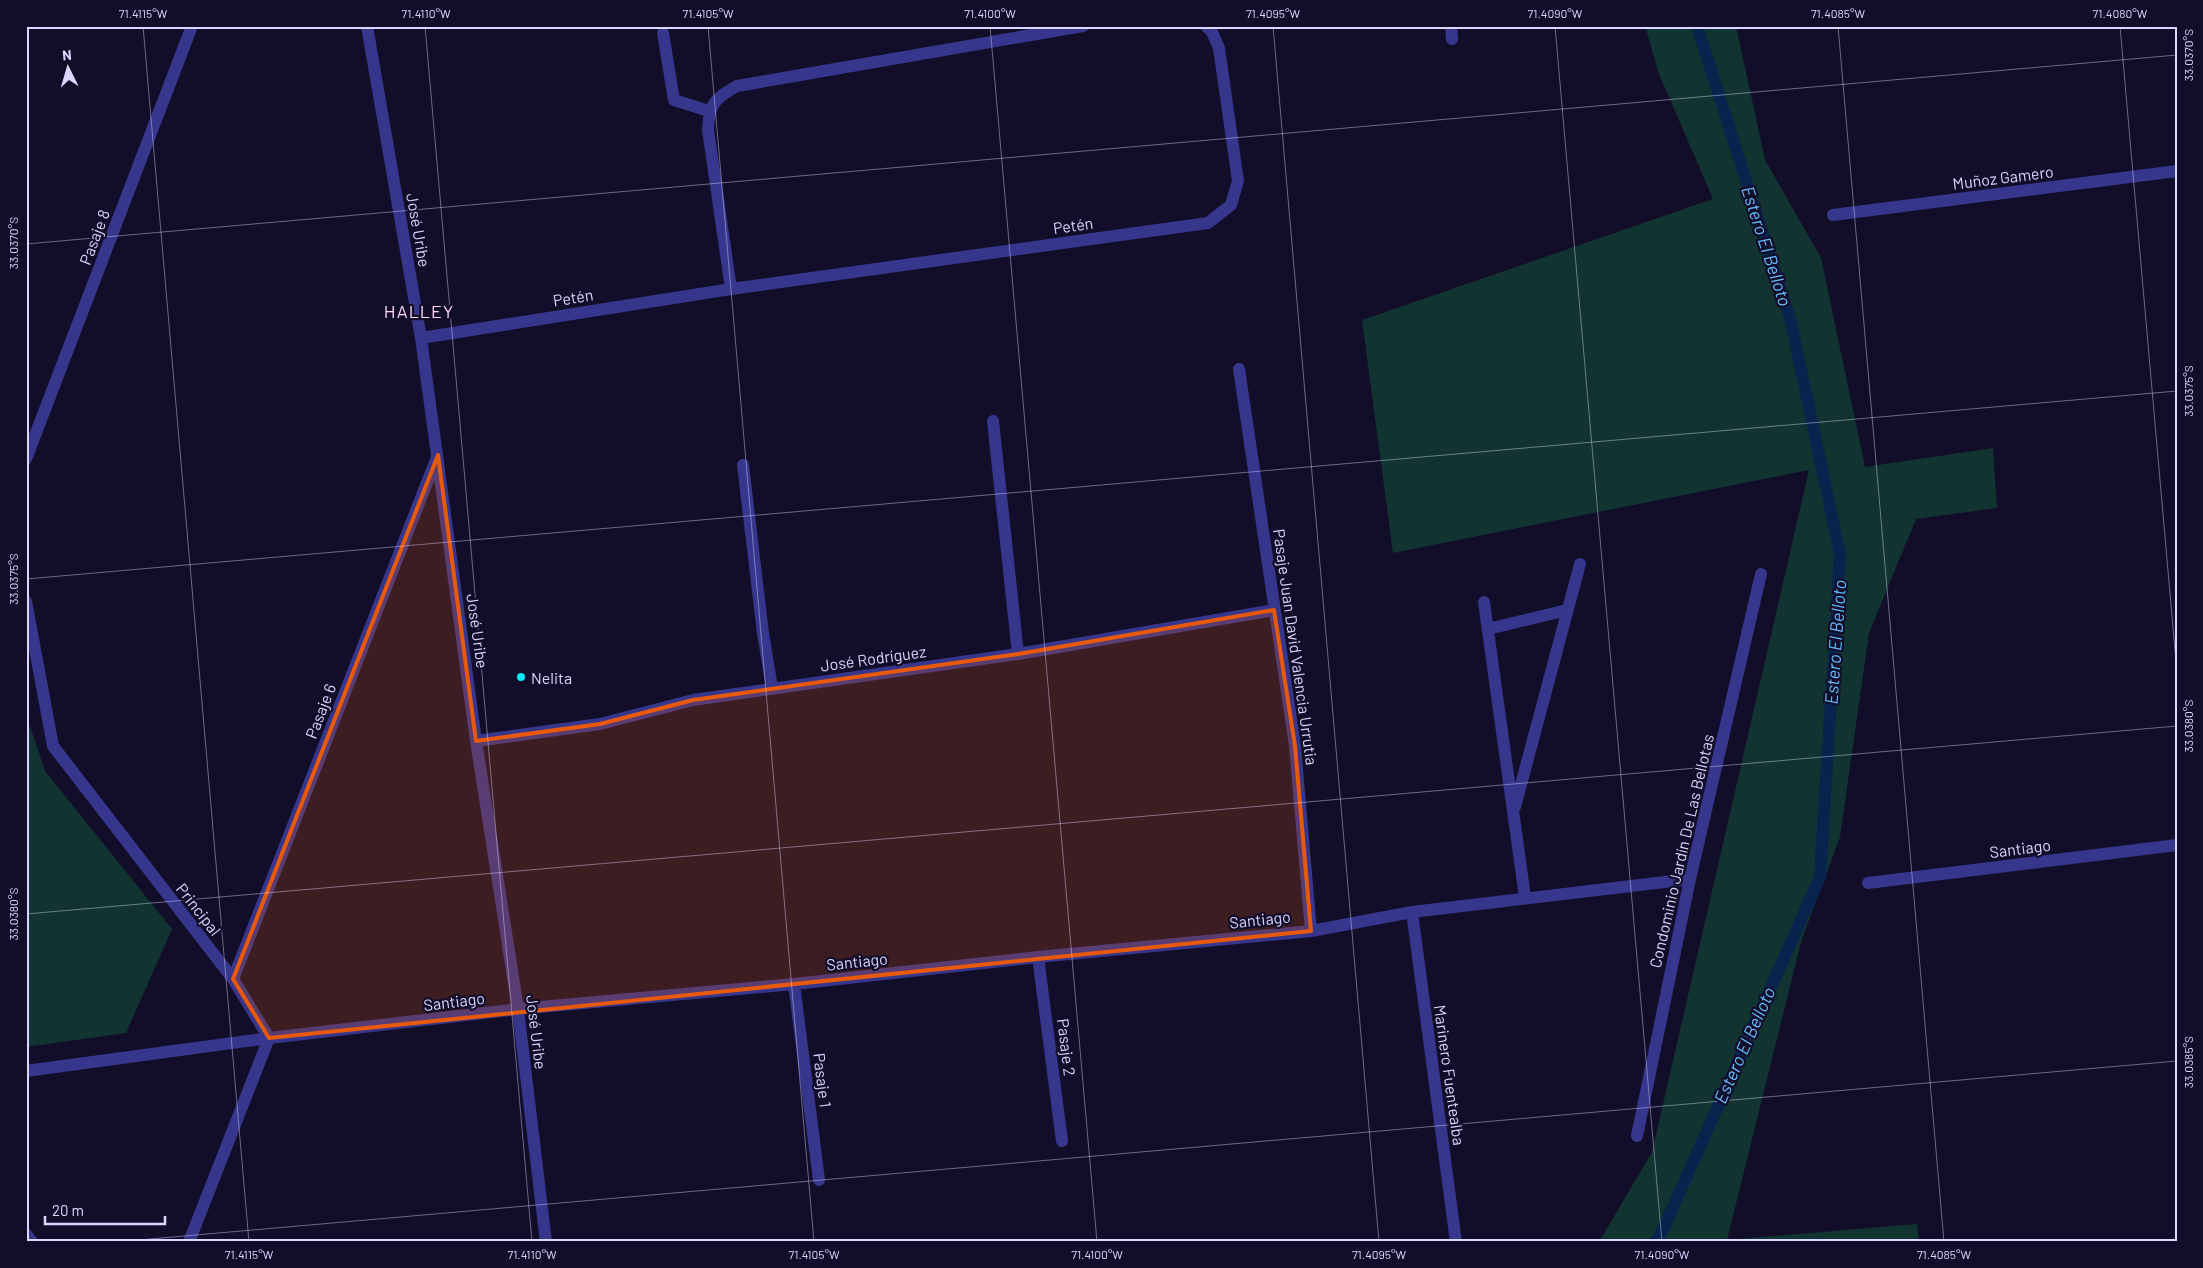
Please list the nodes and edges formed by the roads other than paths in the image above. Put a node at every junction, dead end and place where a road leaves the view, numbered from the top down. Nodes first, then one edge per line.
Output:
1 (192, 26) edge
2 (367, 26) edge
3 (1083, 26) edge
4 (1206, 26) edge
5 (663, 33) dead end
6 (708, 111) junction
7 (2177, 171) edge
8 (1833, 215) dead end
9 (731, 289) junction
10 (421, 338) junction
11 (1239, 370) dead end
12 (993, 420) dead end
13 (438, 455) junction
14 (26, 459) edge
15 (743, 464) dead end
16 (1580, 564) dead end
17 (1761, 574) dead end
18 (26, 601) edge
19 (1484, 602) dead end
20 (1274, 610) junction
21 (1567, 610) junction
22 (1488, 629) junction
23 (1018, 654) junction
24 (772, 688) junction
25 (476, 741) junction
26 (1514, 814) junction
27 (2177, 845) edge
28 (1690, 879) junction
29 (1868, 882) dead end
30 (1525, 897) junction
31 (1412, 912) junction
32 (1311, 931) junction
33 (1038, 957) junction
34 (232, 979) junction
35 (794, 984) junction
36 (518, 1009) junction
37 (269, 1038) junction
38 (26, 1071) edge
39 (1636, 1136) dead end
40 (1062, 1142) dead end
41 (819, 1180) dead end
42 (26, 1234) edge
43 (32, 1242) edge
44 (189, 1242) edge
45 (546, 1242) edge
46 (1456, 1242) edge

1 - 14 street, Pasaje 8
2 - 10 street, José Uribe
3 - 6 street
4 - 9 street, Petén
5 - 6 street
6 - 9 street
7 - 8 street, Muñoz Gamero
9 - 10 street, Petén
10 - 13 street, José Uribe
11 - 20 street, Pasaje Juan David Valencia Urrutia
12 - 23 street
13 - 25 street, José Uribe
13 - 34 street, Pasaje 6
15 - 24 street
16 - 21 street
17 - 28 street, Condominio Jardín De Las Bellotas
18 - 34 street, Principal
19 - 22 street
20 - 23 street, José Rodríguez
20 - 32 street, Pasaje Juan David Valencia Urrutia
21 - 22 street
21 - 26 street
22 - 26 street
23 - 24 street, José Rodríguez
24 - 25 street, José Rodríguez
25 - 36 street, José Uribe
26 - 30 street
27 - 29 street, Santiago
28 - 30 street, Santiago
28 - 39 street, Condominio Jardín De Las Bellotas
30 - 31 street, Santiago
31 - 32 street, Santiago
31 - 46 street, Marinero Fuentealba
32 - 33 street, Santiago
33 - 35 street, Santiago
33 - 40 street, Pasaje 2
34 - 37 street, Principal
35 - 36 street, Santiago
35 - 41 street, Pasaje 1
36 - 37 street, Santiago
36 - 45 street, José Uribe
37 - 38 street, Santiago
37 - 44 street
42 - 43 street

